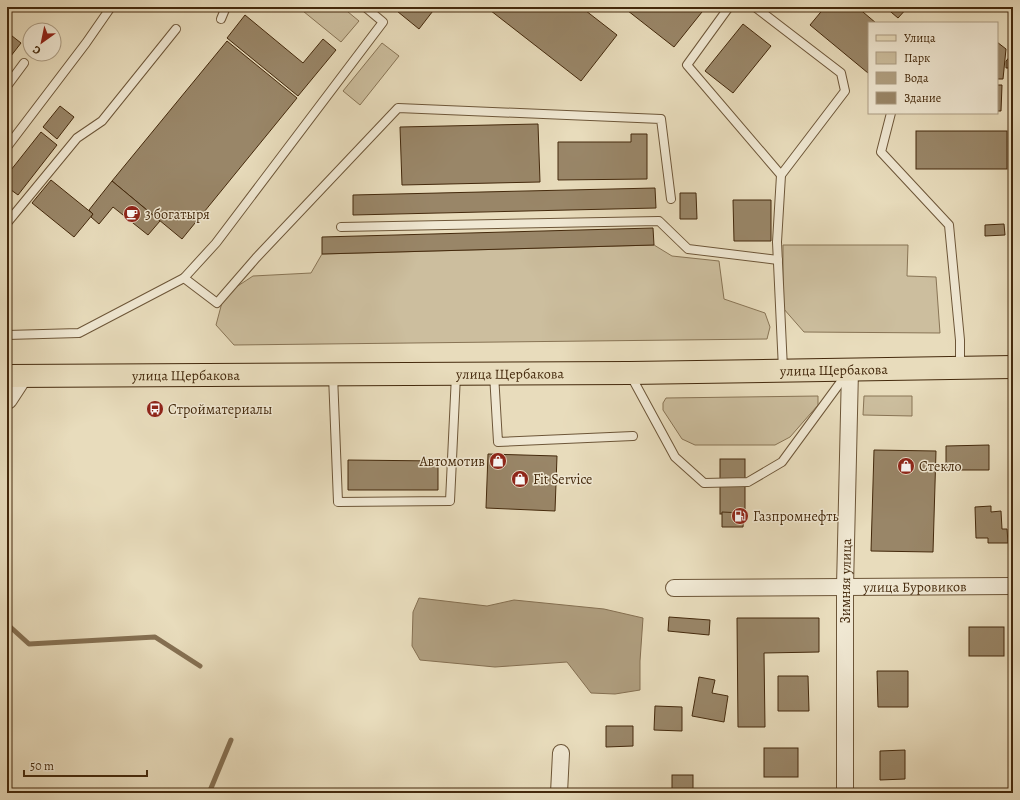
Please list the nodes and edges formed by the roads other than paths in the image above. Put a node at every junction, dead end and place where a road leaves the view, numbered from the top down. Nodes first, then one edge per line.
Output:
1 (111, 7) edge
2 (226, 7) edge
3 (365, 7) edge
4 (729, 7) edge
5 (755, 7) edge
6 (221, 19) dead end
7 (176, 29) dead end
8 (24, 63) dead end
9 (7, 86) edge
10 (891, 114) edge
11 (7, 147) edge
12 (780, 174) junction
13 (671, 199) dead end
14 (7, 223) edge
15 (342, 227) dead end
16 (778, 260) junction
17 (184, 278) junction
18 (7, 335) edge
19 (1013, 367) edge
20 (960, 368) junction
21 (850, 370) junction
22 (783, 371) junction
23 (630, 373) junction
24 (333, 374) junction
25 (456, 374) junction
26 (494, 374) junction
27 (14, 376) edge
28 (7, 399) edge
29 (633, 436) dead end
30 (1013, 586) edge
31 (845, 587) junction
32 (674, 588) dead end
33 (561, 753) dead end
34 (559, 793) edge
35 (845, 793) edge

1 - 11 lane
2 - 6 lane
3 - 17 lane
4 - 12 lane
5 - 12 lane
7 - 14 lane
8 - 9 lane
10 - 20 lane
12 - 16 lane
13 - 17 lane
15 - 16 lane
16 - 22 lane
17 - 18 lane
19 - 20 main road, улица Щербакова
20 - 21 main road, улица Щербакова
21 - 22 main road, улица Щербакова
21 - 23 lane
21 - 31 street, Зимняя улица
22 - 23 main road, улица Щербакова
23 - 26 main road, улица Щербакова
24 - 25 main road, улица Щербакова
24 - 25 lane
24 - 27 main road, улица Щербакова
25 - 26 main road, улица Щербакова
26 - 29 lane
27 - 28 street
30 - 31 street, улица Буровиков
31 - 32 street, улица Буровиков
31 - 35 street, Зимняя улица
33 - 34 street

